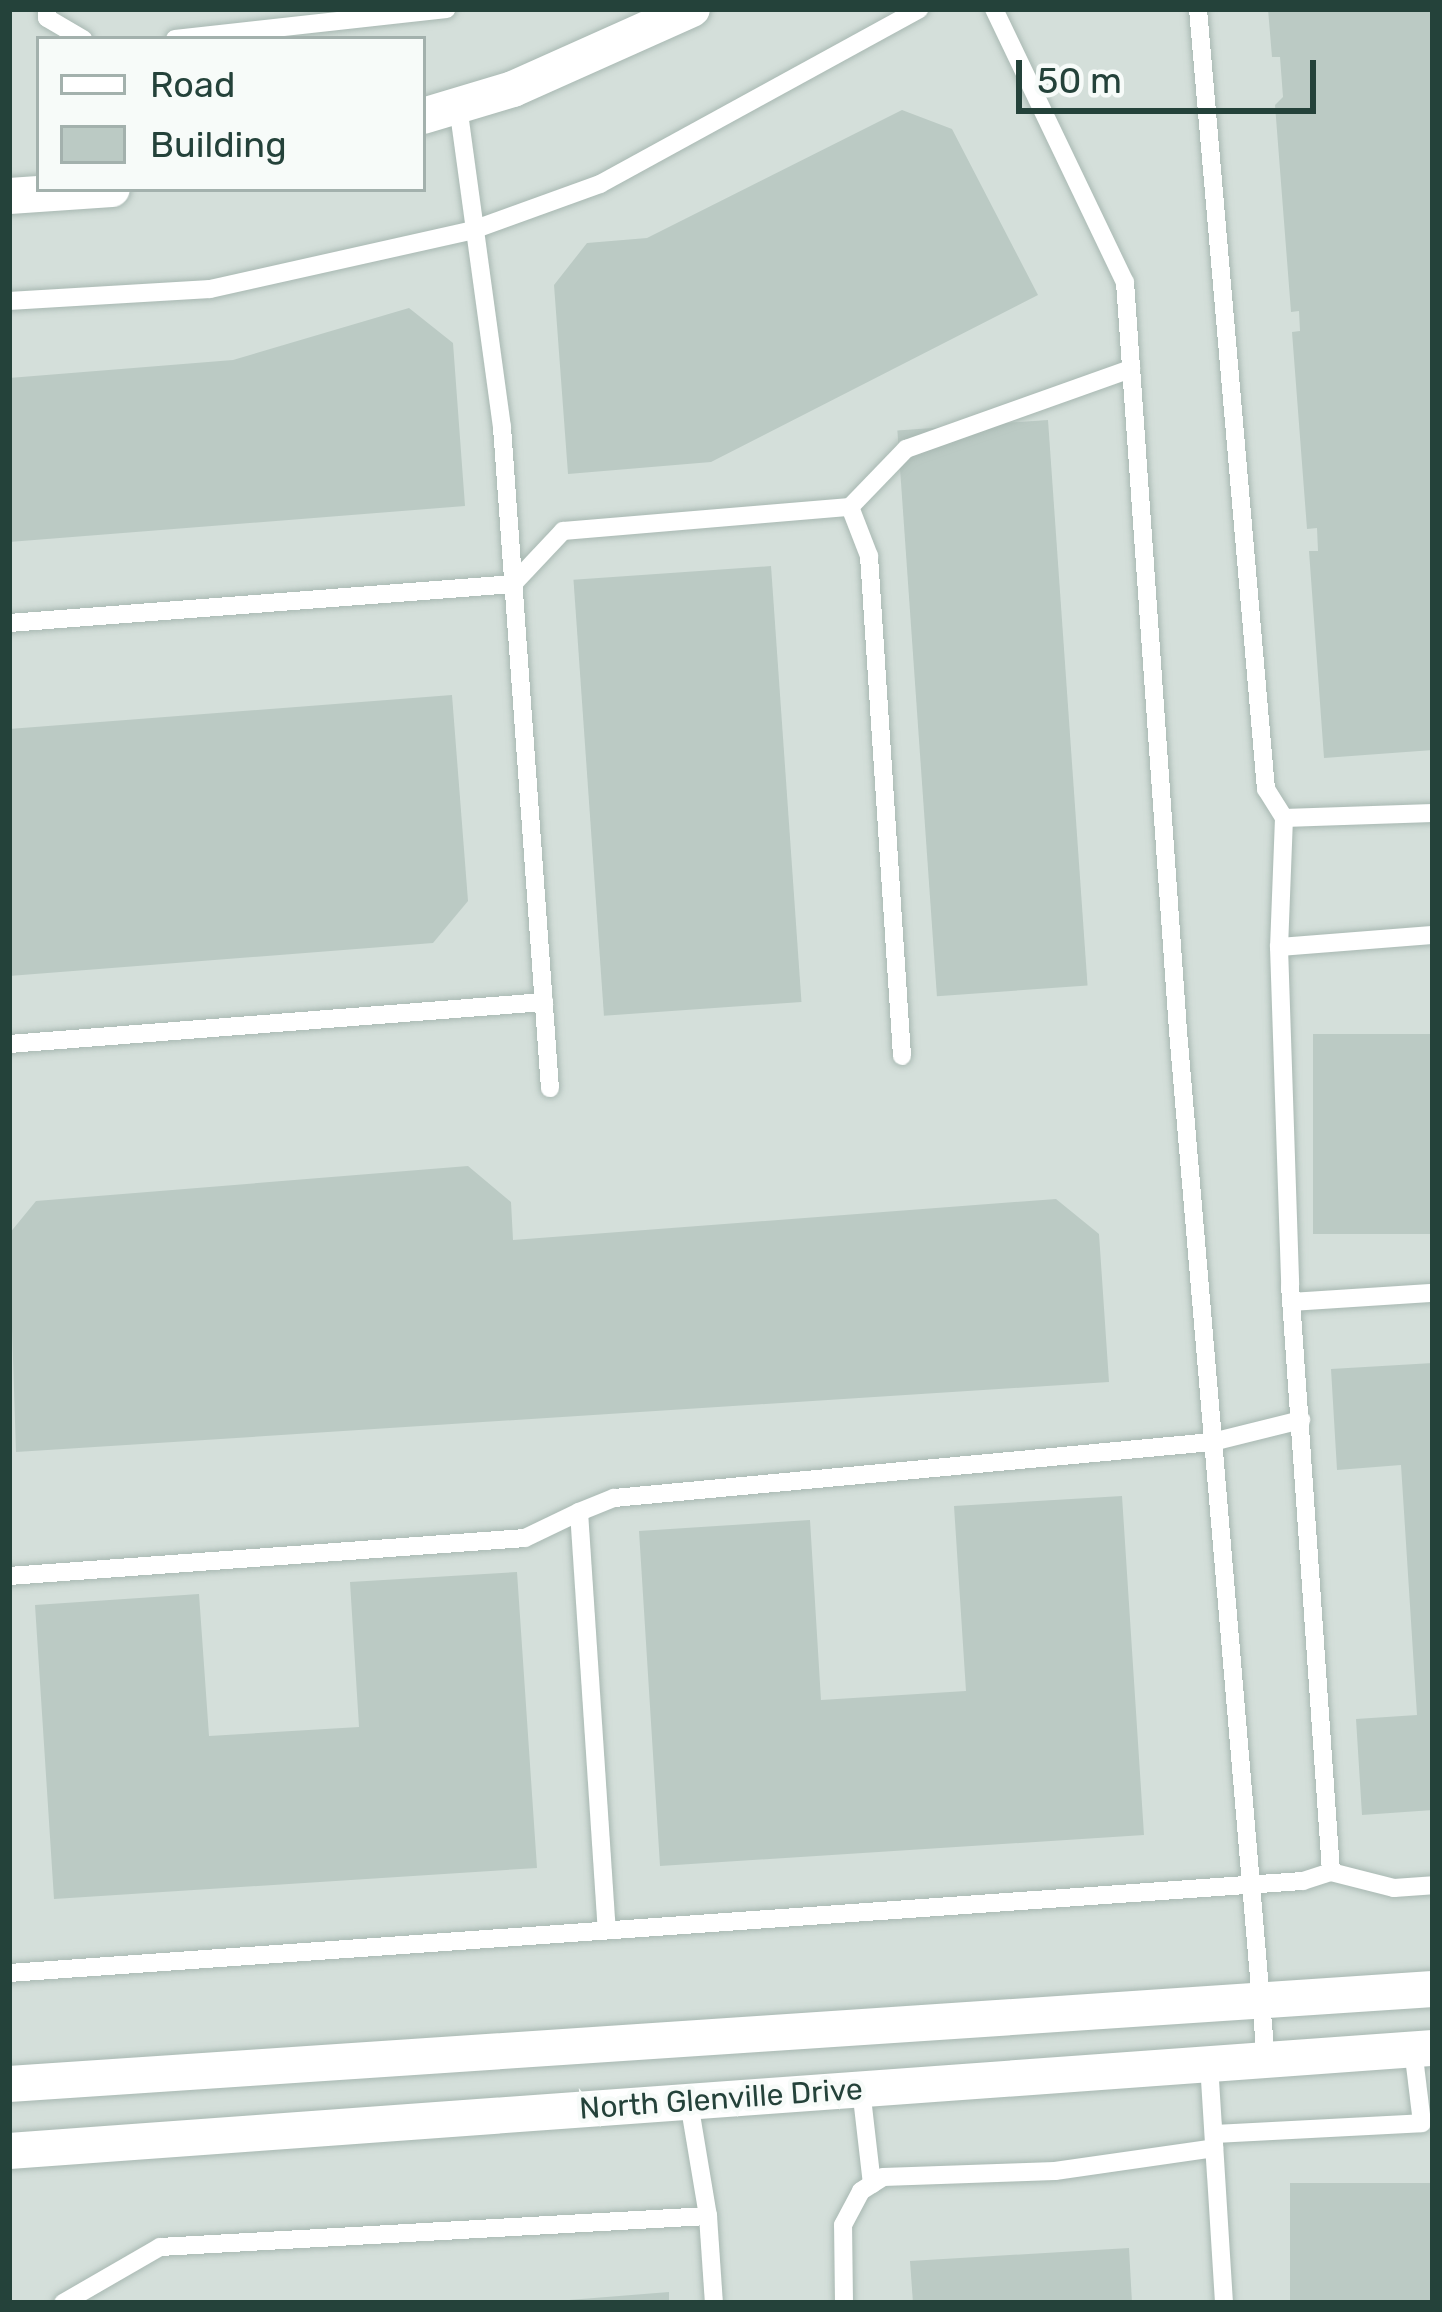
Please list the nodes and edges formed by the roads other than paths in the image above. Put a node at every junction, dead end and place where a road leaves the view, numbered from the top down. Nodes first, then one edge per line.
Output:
1 (47, 9) edge
2 (446, 9) edge
3 (692, 9) edge
4 (919, 9) edge
5 (994, 9) edge
6 (1198, 9) edge
7 (78, 36) edge
8 (202, 36) edge
9 (440, 111) edge
10 (66, 192) edge
11 (9, 196) edge
12 (473, 230) junction
13 (9, 301) edge
14 (1131, 369) junction
15 (850, 507) junction
16 (513, 584) junction
17 (9, 623) edge
18 (1433, 812) edge
19 (1284, 818) junction
20 (1433, 935) edge
21 (1280, 947) junction
22 (544, 1002) junction
23 (9, 1044) edge
24 (902, 1056) dead end
25 (550, 1088) dead end
26 (1433, 1293) edge
27 (1292, 1302) junction
28 (1300, 1420) junction
29 (1212, 1442) junction
30 (579, 1512) junction
31 (9, 1576) edge
32 (1331, 1872) junction
33 (1248, 1882) junction
34 (1433, 1885) edge
35 (607, 1929) junction
36 (9, 1972) edge
37 (1433, 1989) edge
38 (1259, 2002) junction
39 (1423, 2049) edge
40 (1266, 2060) junction
41 (1209, 2064) junction
42 (9, 2084) edge
43 (861, 2089) junction
44 (689, 2102) junction
45 (1214, 2141) junction
46 (9, 2151) edge
47 (872, 2184) junction
48 (708, 2216) junction
49 (63, 2303) edge
50 (714, 2303) edge
51 (844, 2303) edge
52 (1224, 2303) edge

1 - 7 lane
2 - 8 lane
3 - 9 street
4 - 12 lane
5 - 14 lane
6 - 19 lane
9 - 12 lane
10 - 11 street
12 - 13 lane
12 - 16 lane
14 - 15 lane
14 - 29 lane
15 - 16 lane
15 - 24 lane
16 - 17 lane
16 - 22 lane
18 - 19 lane
19 - 21 lane
20 - 21 lane
21 - 27 lane
22 - 23 lane
22 - 25 lane
26 - 27 lane
27 - 28 lane
28 - 29 lane
28 - 32 lane
29 - 30 lane
29 - 33 lane
30 - 31 lane
30 - 35 lane
32 - 33 lane
32 - 34 lane
33 - 35 lane
33 - 38 lane
35 - 36 lane
37 - 38 street, North Glenville Drive
38 - 40 lane
38 - 42 street, North Glenville Drive
39 - 40 street, North Glenville Drive
39 - 45 lane
40 - 41 street, North Glenville Drive
41 - 43 street, North Glenville Drive
41 - 45 lane
43 - 44 street, North Glenville Drive
43 - 47 lane
44 - 46 street, North Glenville Drive
44 - 48 lane
45 - 47 lane
45 - 52 lane
47 - 51 lane
48 - 49 lane
48 - 50 lane

